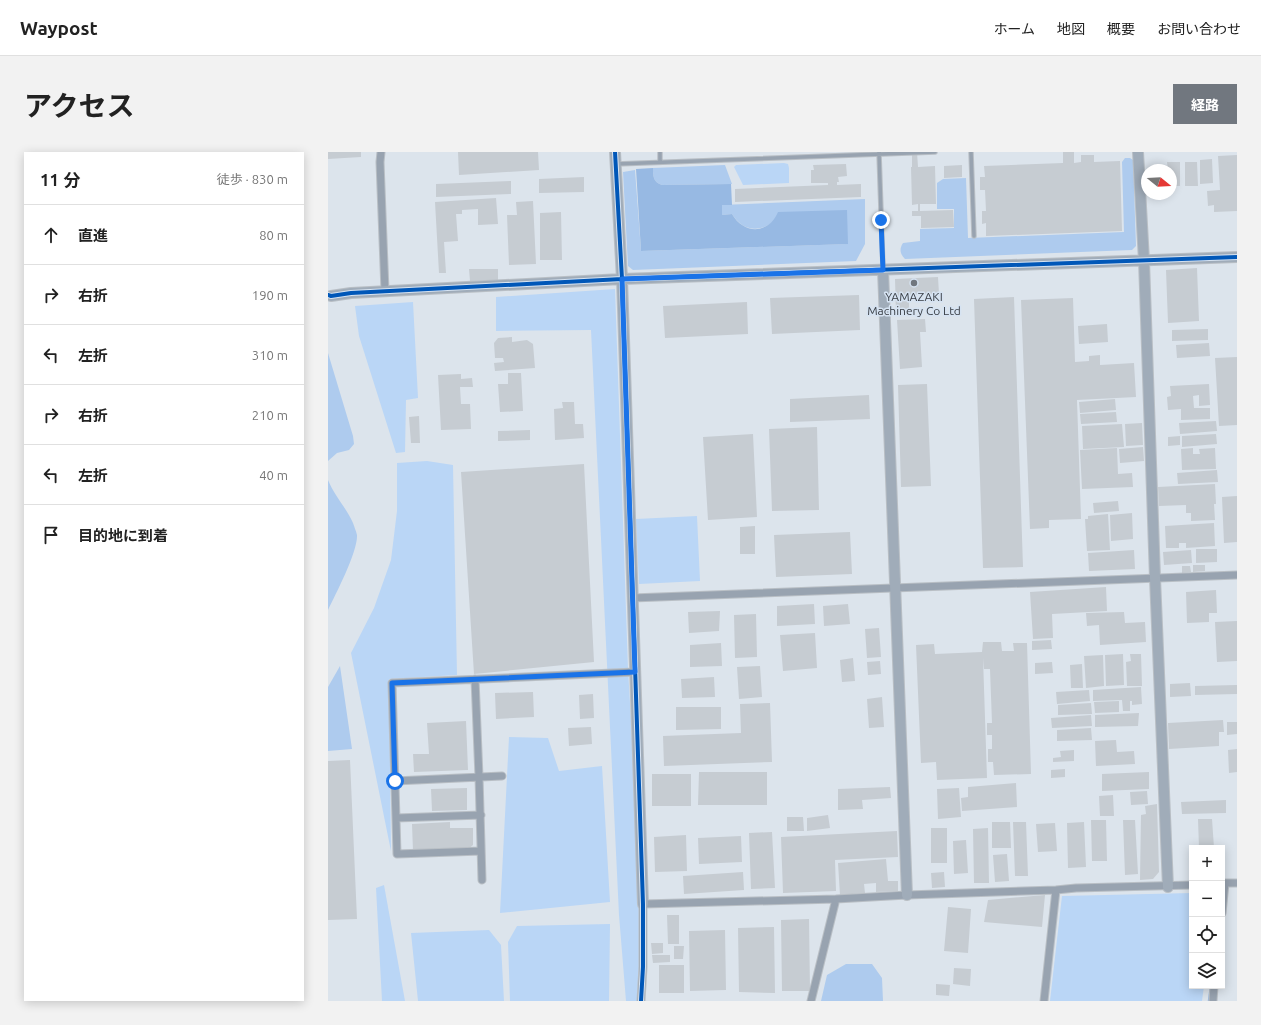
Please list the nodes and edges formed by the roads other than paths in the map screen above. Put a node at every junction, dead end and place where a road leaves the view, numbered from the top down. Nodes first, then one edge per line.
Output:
1 (381, 152) edge
2 (615, 152) edge
3 (660, 152) edge
4 (935, 152) edge
5 (971, 152) edge
6 (1138, 152) edge
7 (879, 153) edge
8 (660, 162) junction
9 (615, 164) junction
10 (974, 236) dead end
11 (1237, 257) edge
12 (1144, 261) junction
13 (883, 270) junction
14 (622, 279) junction
15 (385, 291) junction
16 (332, 296) dead end
17 (1237, 575) edge
18 (1154, 578) junction
19 (895, 588) junction
20 (632, 598) junction
21 (635, 672) junction
22 (475, 679) junction
23 (479, 776) junction
24 (502, 776) dead end
25 (395, 781) junction
26 (480, 815) junction
27 (396, 818) junction
28 (481, 851) junction
29 (482, 880) dead end
30 (1225, 883) edge
31 (1237, 883) edge
32 (1189, 885) edge
33 (1168, 887) junction
34 (1056, 890) junction
35 (907, 895) junction
36 (836, 900) junction
37 (643, 904) junction
38 (1214, 989) edge
39 (641, 1001) edge
40 (811, 1001) edge
41 (1044, 1001) edge
42 (1213, 1001) edge

1 - 15 street
2 - 9 street
3 - 8 lane
4 - 7 lane
5 - 10 lane
6 - 12 street
7 - 8 lane
7 - 13 lane
8 - 9 lane
9 - 14 street
11 - 12 street
12 - 13 street
12 - 18 street
13 - 14 street
13 - 19 street
14 - 15 street
14 - 20 street
15 - 16 street
17 - 18 street
18 - 19 street
18 - 33 street
19 - 20 street
19 - 35 street
20 - 21 street
21 - 22 street
21 - 37 street
22 - 23 street
22 - 25 street
23 - 24 street
23 - 25 street
23 - 26 street
25 - 27 street
26 - 27 street
26 - 28 street
27 - 28 street
28 - 29 street
30 - 31 street
32 - 33 street
33 - 34 street
34 - 35 street
34 - 41 street
35 - 36 street
36 - 37 street
36 - 40 street
37 - 39 street
38 - 42 street

